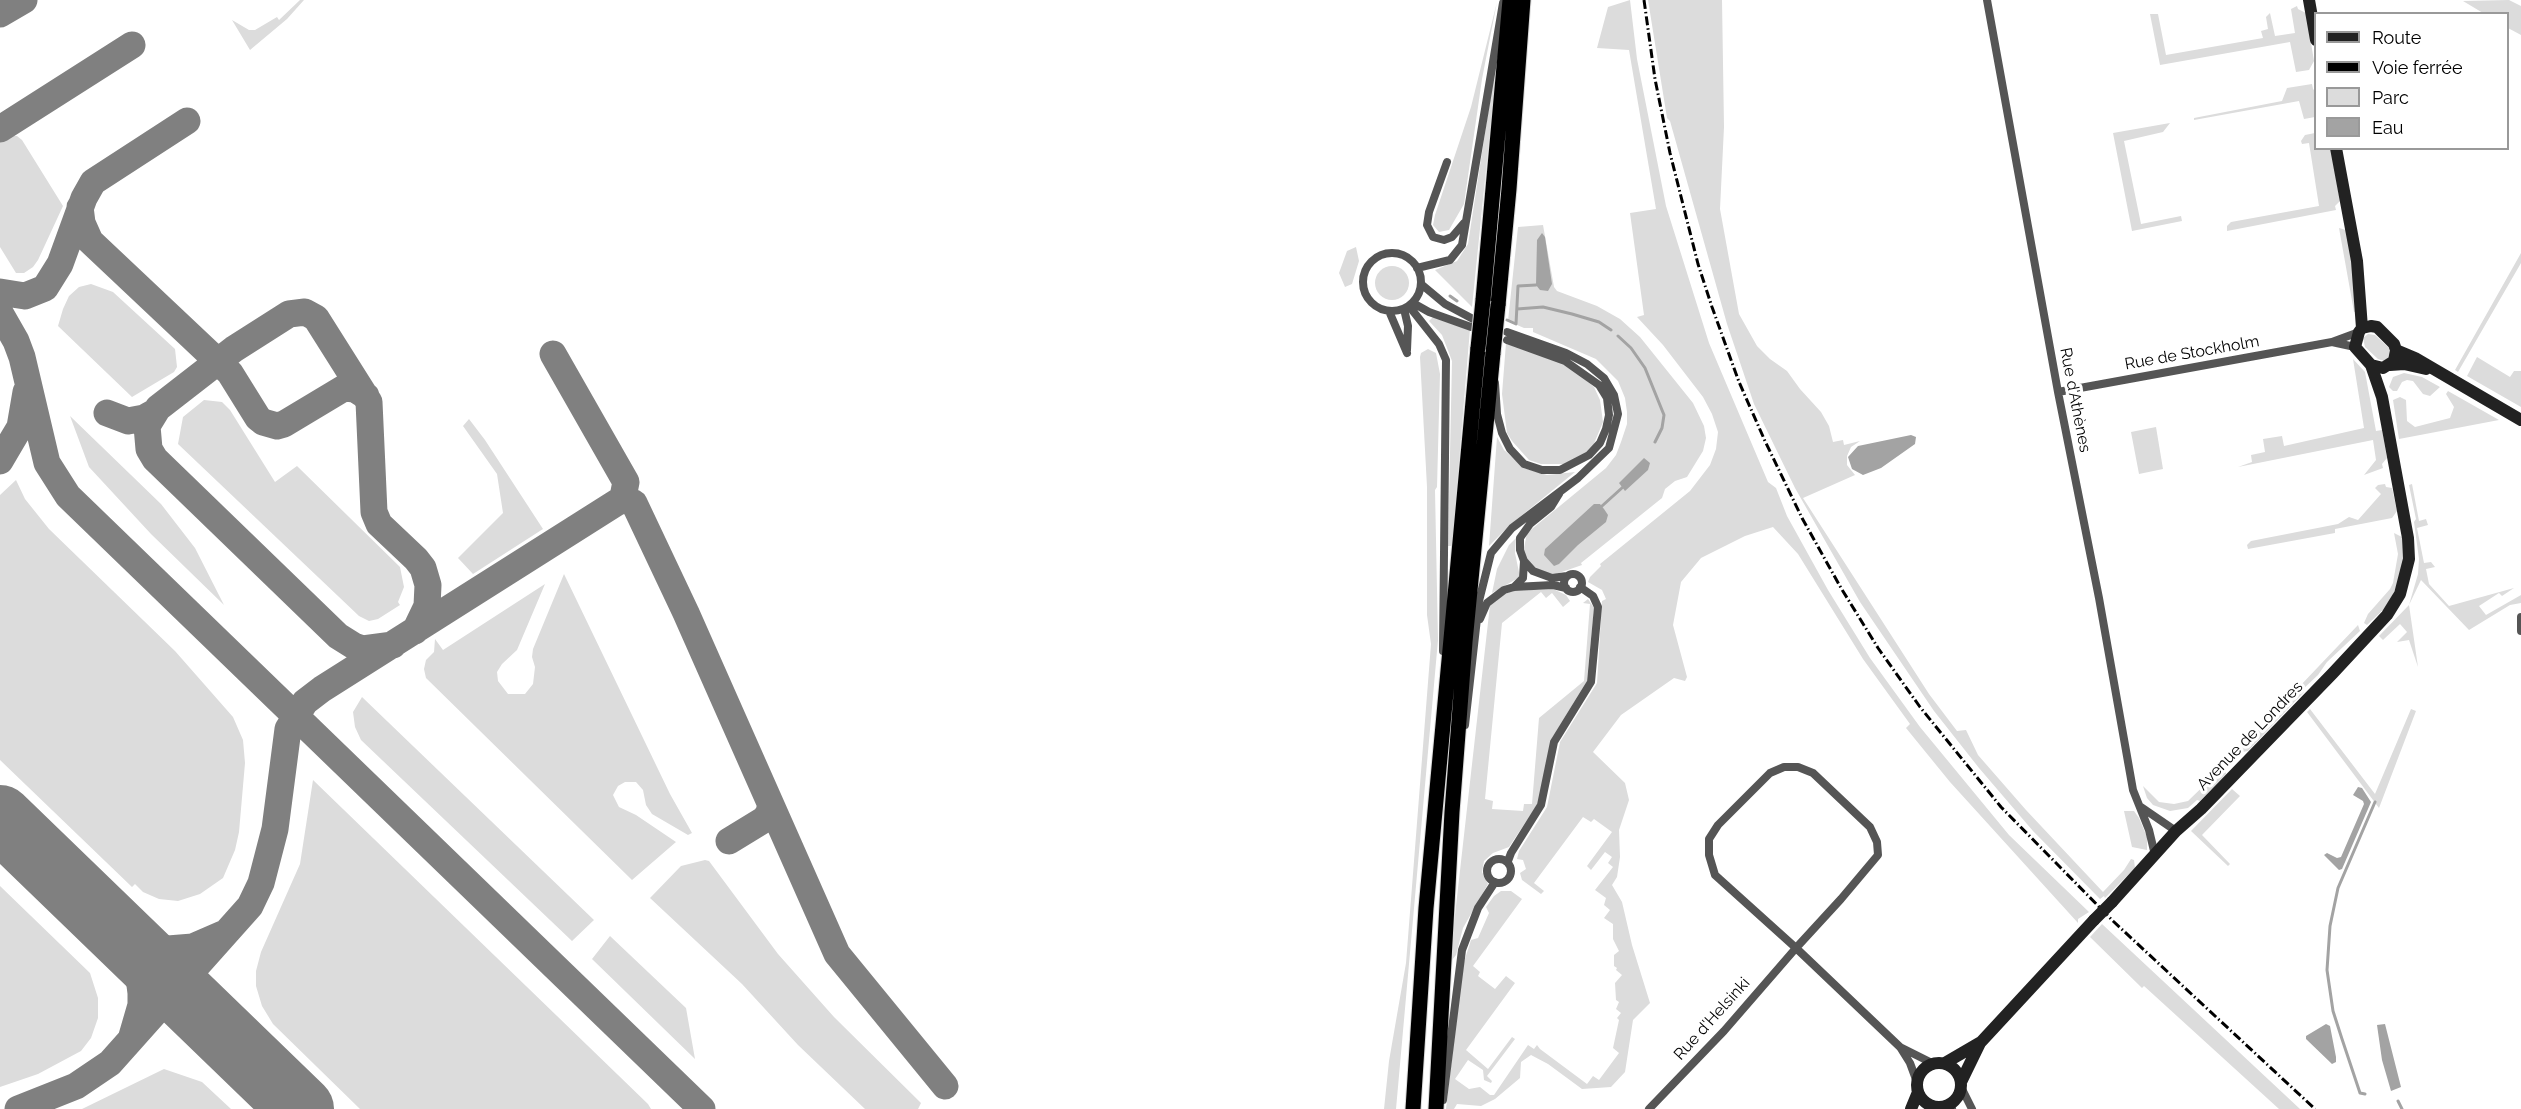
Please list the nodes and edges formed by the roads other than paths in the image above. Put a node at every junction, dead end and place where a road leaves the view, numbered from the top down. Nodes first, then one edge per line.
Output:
1 (1503, 0) edge
2 (1510, 0) edge
3 (1523, 0) edge
4 (1987, 0) edge
5 (2309, 0) edge
6 (2314, 29) edge
7 (2336, 150) edge
8 (1447, 162) dead end
9 (1466, 220) junction
10 (2357, 261) junction
11 (1417, 268) junction
12 (1421, 284) junction
13 (1491, 302) junction
14 (1409, 306) junction
15 (1389, 312) junction
16 (2377, 327) junction
17 (2360, 330) junction
18 (2332, 342) junction
19 (2355, 347) junction
20 (2396, 350) junction
21 (1488, 354) junction
22 (2371, 365) junction
23 (2388, 366) junction
24 (2436, 372) junction
25 (2058, 392) junction
26 (2382, 397) junction
27 (2521, 420) edge
28 (1563, 489) junction
29 (1524, 561) junction
30 (1567, 576) junction
31 (1580, 586) junction
32 (1514, 587) junction
33 (1566, 588) junction
34 (2521, 617) edge
35 (1476, 630) junction
36 (2521, 631) edge
37 (1436, 802) junction
38 (2138, 804) junction
39 (1452, 812) junction
40 (2176, 831) junction
41 (2155, 855) junction
42 (1508, 861) junction
43 (1448, 875) junction
44 (1496, 882) junction
45 (1426, 908) junction
46 (1796, 948) junction
47 (1981, 1042) junction
48 (1900, 1047) junction
49 (1939, 1064) junction
50 (1961, 1084) junction
51 (1918, 1087) junction
52 (1940, 1108) edge
53 (1403, 1109) edge
54 (1413, 1109) edge
55 (1426, 1109) edge
56 (1436, 1109) edge
57 (1442, 1109) edge
58 (1649, 1109) edge
59 (1911, 1109) edge
60 (1972, 1109) edge

1 - 9 street
2 - 13 highway
3 - 13 highway
4 - 25 street, Rue d'Athènes
5 - 6 street
7 - 10 street
8 - 9 street
9 - 11 street
10 - 16 street
10 - 17 street
11 - 12 street
11 - 15 street
12 - 14 street
12 - 14 street
13 - 21 highway, bridge
14 - 15 street
14 - 15 street
14 - 37 street
16 - 17 street
16 - 20 street
17 - 18 street, Rue de Stockholm
17 - 19 street
18 - 19 street, Rue de Stockholm
18 - 25 street, Rue de Stockholm
19 - 22 street
20 - 23 street
20 - 24 street
21 - 28 street
21 - 37 highway
21 - 39 highway
22 - 23 street
22 - 26 street, Avenue de Londres
23 - 24 street
23 - 26 street, Avenue de Londres
24 - 27 street
25 - 38 street, Rue d'Athènes
26 - 40 street, Avenue de Londres
28 - 29 street
28 - 35 street
29 - 30 street
29 - 32 street
30 - 31 street
30 - 33 street
31 - 33 street
31 - 42 street
32 - 33 street
32 - 35 street
34 - 36 street
35 - 39 street
37 - 45 highway
38 - 40 street
38 - 41 street, Rue d'Athènes
39 - 43 highway
40 - 41 street, Avenue de Londres
41 - 47 street, Avenue de Londres, bridge
42 - 44 street
42 - 44 street
43 - 55 highway
43 - 56 highway
44 - 57 street
45 - 53 highway
45 - 54 highway
46 - 46 street, Rue d'Helsinki
46 - 48 street, Rue d'Helsinki
46 - 58 street, Rue d'Helsinki
47 - 49 street, Avenue de Londres
47 - 50 street, Avenue de Londres
48 - 49 street, Rue d'Helsinki
48 - 51 street, Rue d'Helsinki
49 - 50 street
49 - 51 street
50 - 52 street
50 - 60 street
51 - 52 street
51 - 59 street

